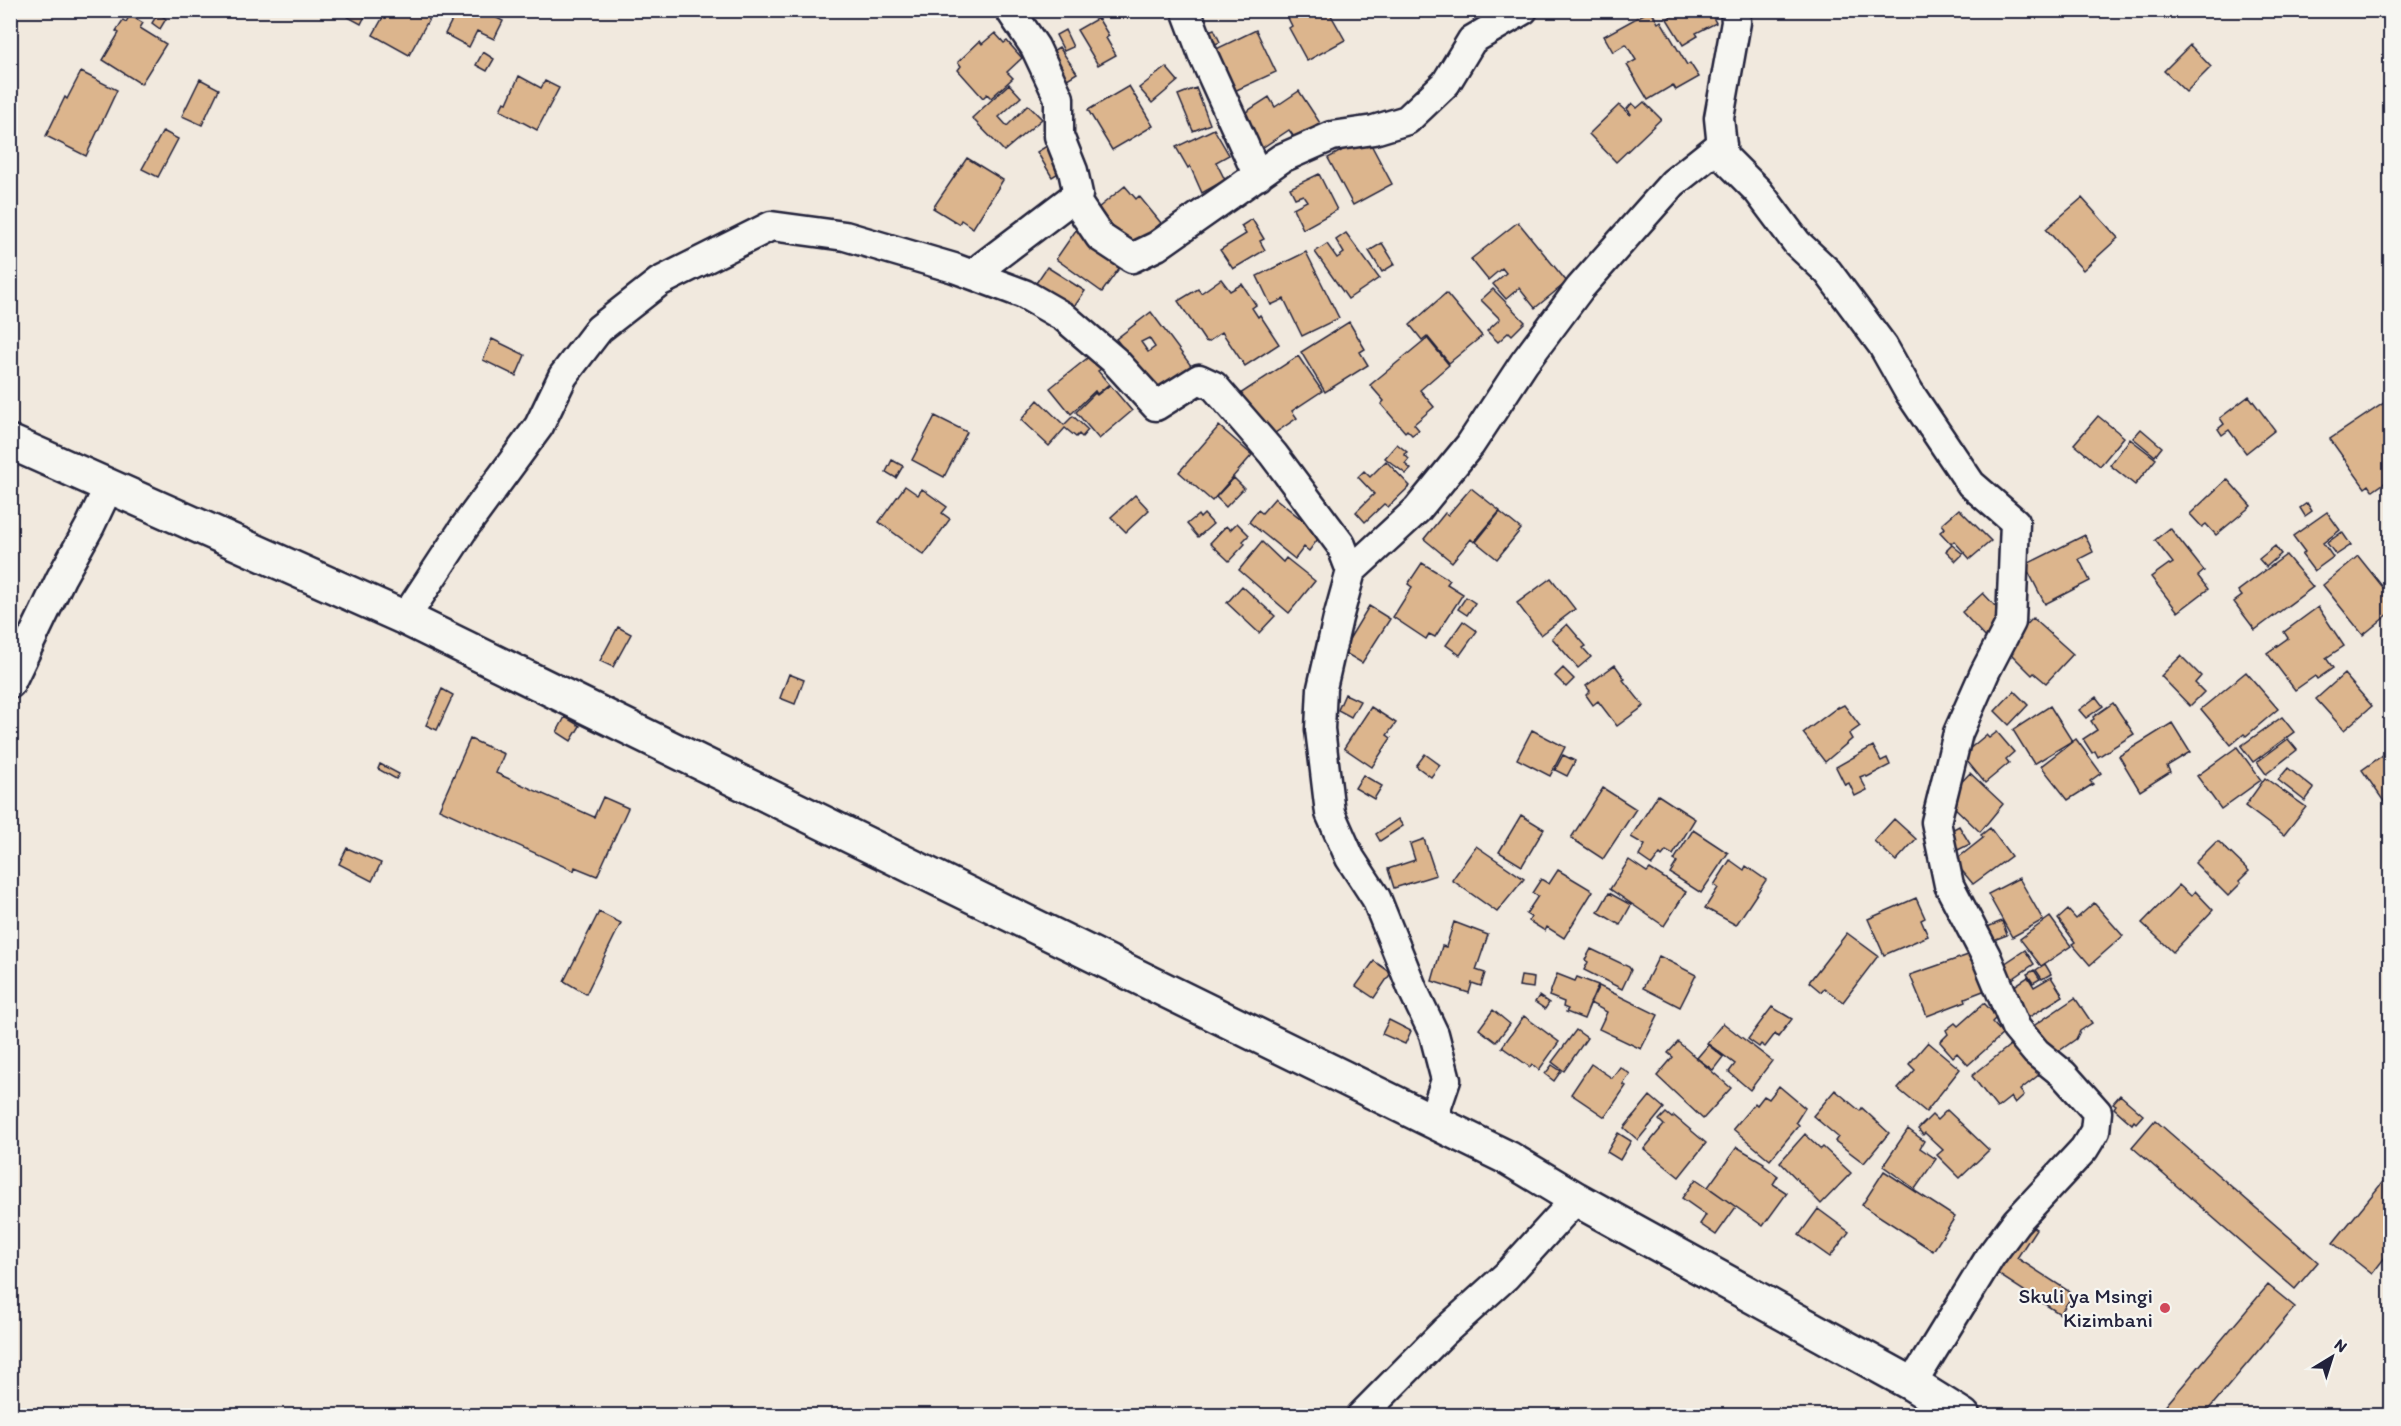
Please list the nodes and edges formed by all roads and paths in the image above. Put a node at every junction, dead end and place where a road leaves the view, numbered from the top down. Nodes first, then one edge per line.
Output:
1 (1010, 10) edge
2 (1186, 10) edge
3 (1522, 10) edge
4 (1735, 10) edge
5 (1722, 144) junction
6 (1258, 176) junction
7 (1073, 197) junction
8 (976, 276) junction
9 (10, 442) edge
10 (109, 486) junction
11 (1351, 572) junction
12 (405, 618) junction
13 (10, 684) edge
14 (1432, 1121) junction
15 (1576, 1199) junction
16 (1912, 1384) junction
17 (1361, 1416) edge
18 (1963, 1416) edge

1 - 7 street
2 - 6 street
3 - 6 street
4 - 5 street
5 - 11 street
5 - 16 street
6 - 7 street
7 - 8 street
8 - 11 street
8 - 12 street
9 - 10 street
10 - 12 street
10 - 13 street
11 - 14 street
12 - 14 street
14 - 15 street
15 - 16 street
15 - 17 street
16 - 18 street

